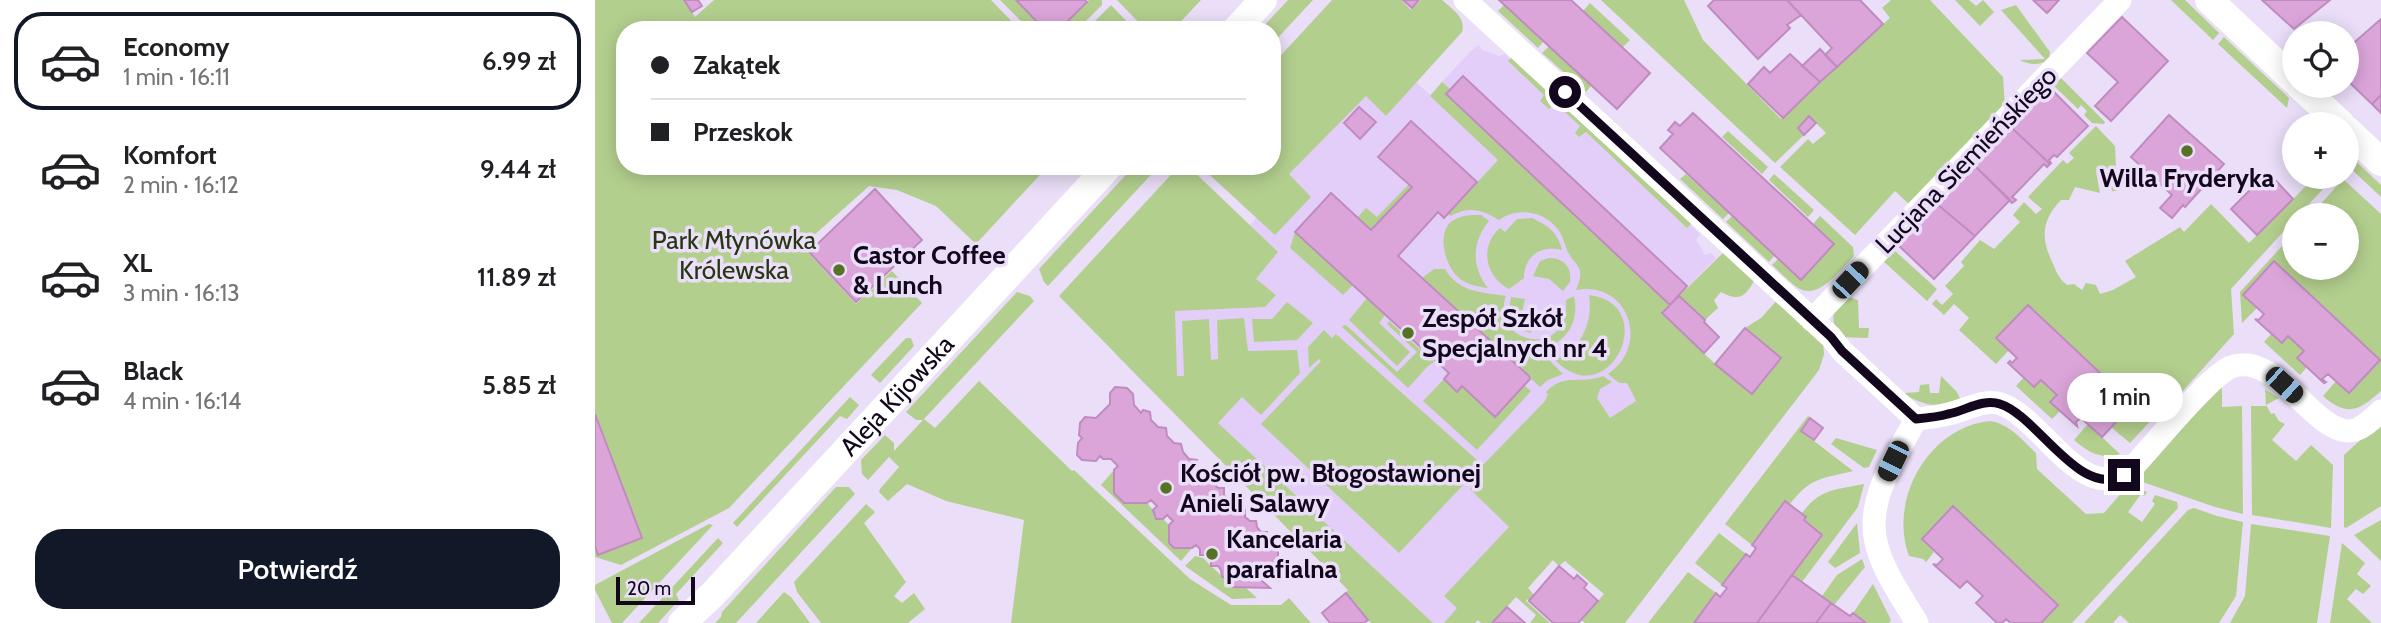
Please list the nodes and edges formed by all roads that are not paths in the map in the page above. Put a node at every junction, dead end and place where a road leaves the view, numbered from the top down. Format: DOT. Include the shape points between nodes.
graph roads {
  1 [pos="1263,0"];
  2 [pos="1465,0"];
  3 [pos="2120,0"];
  4 [pos="2209,0"];
  5 [pos="1244,21"];
  6 [pos="2282,69"];
  7 [pos="2313,98"];
  8 [pos="2328,112"];
  9 [pos="2359,141"];
  10 [pos="2381,162"];
  11 [pos="1101,175"];
  12 [pos="1812,320"];
  13 [pos="2381,411"];
  14 [pos="1916,419"];
  15 [pos="682,623"];
  16 [pos="1917,623"];
  1 -- 5 [label="street"];
  2 -- 12 [label="street"];
  3 -- 12 [label="street, Lucjana Siemieńskiego"];
  4 -- 6 [label="street"];
  7 -- 8 [label="street"];
  9 -- 10 [label="street"];
  11 -- 15 [label="street, Aleja Kijowska"];
  12 -- 14 [label="street"];
  13 -- 14 [label="street" via="2357,429 2339,429 2276,378 2246,365 2233,366 2220,374 2124,475 2110,480 2089,475 2018,415 1996,403"];
  14 -- 16 [label="street" via="1885,477 1874,527 1882,560"];
}
